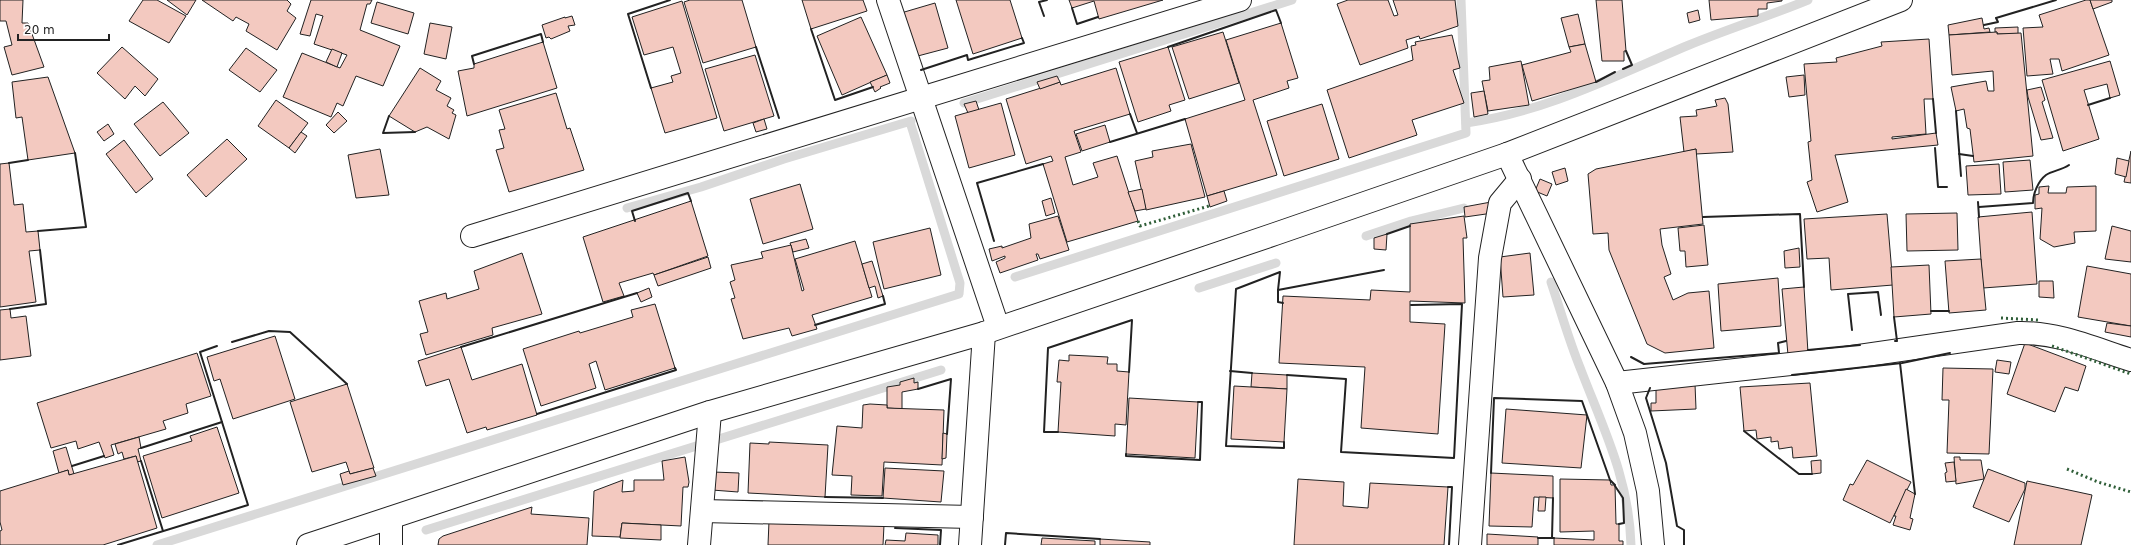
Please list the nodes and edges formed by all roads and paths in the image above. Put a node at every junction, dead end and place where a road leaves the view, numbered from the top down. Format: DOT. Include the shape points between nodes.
graph roads {
  1 [pos="888,0"];
  2 [pos="1240,0"];
  3 [pos="1901,0"];
  4 [pos="921,98"];
  5 [pos="1507,154"];
  6 [pos="1520,179"];
  7 [pos="472,236"];
  8 [pos="991,330"];
  9 [pos="2131,360"];
  10 [pos="1617,383"];
  11 [pos="710,412"];
  12 [pos="702,511"];
  13 [pos="972,517"];
  14 [pos="391,518"];
  15 [pos="308,545"];
  16 [pos="391,545"];
  17 [pos="699,545"];
  18 [pos="970,545"];
  19 [pos="1470,545"];
  20 [pos="1653,545"];
  1 -- 4 [label="street"];
  2 -- 4 [label="street"];
  3 -- 5 [label="street"];
  4 -- 7 [label="street"];
  4 -- 8 [label="street"];
  5 -- 6 [label="street"];
  5 -- 8 [label="street"];
  6 -- 10 [label="street"];
  6 -- 19 [label="street" via="1500,203 1490,258"];
  8 -- 11 [label="street"];
  8 -- 13 [label="street"];
  9 -- 10 [label="street" via="2039,332 1845,358"];
  10 -- 20 [label="street" via="1635,433 1648,491"];
  11 -- 12 [label="street"];
  11 -- 14 [label="street"];
  12 -- 13 [label="street"];
  12 -- 17 [label="street"];
  13 -- 18 [label="street"];
  14 -- 15 [label="street"];
  14 -- 16 [label="street"];
}
